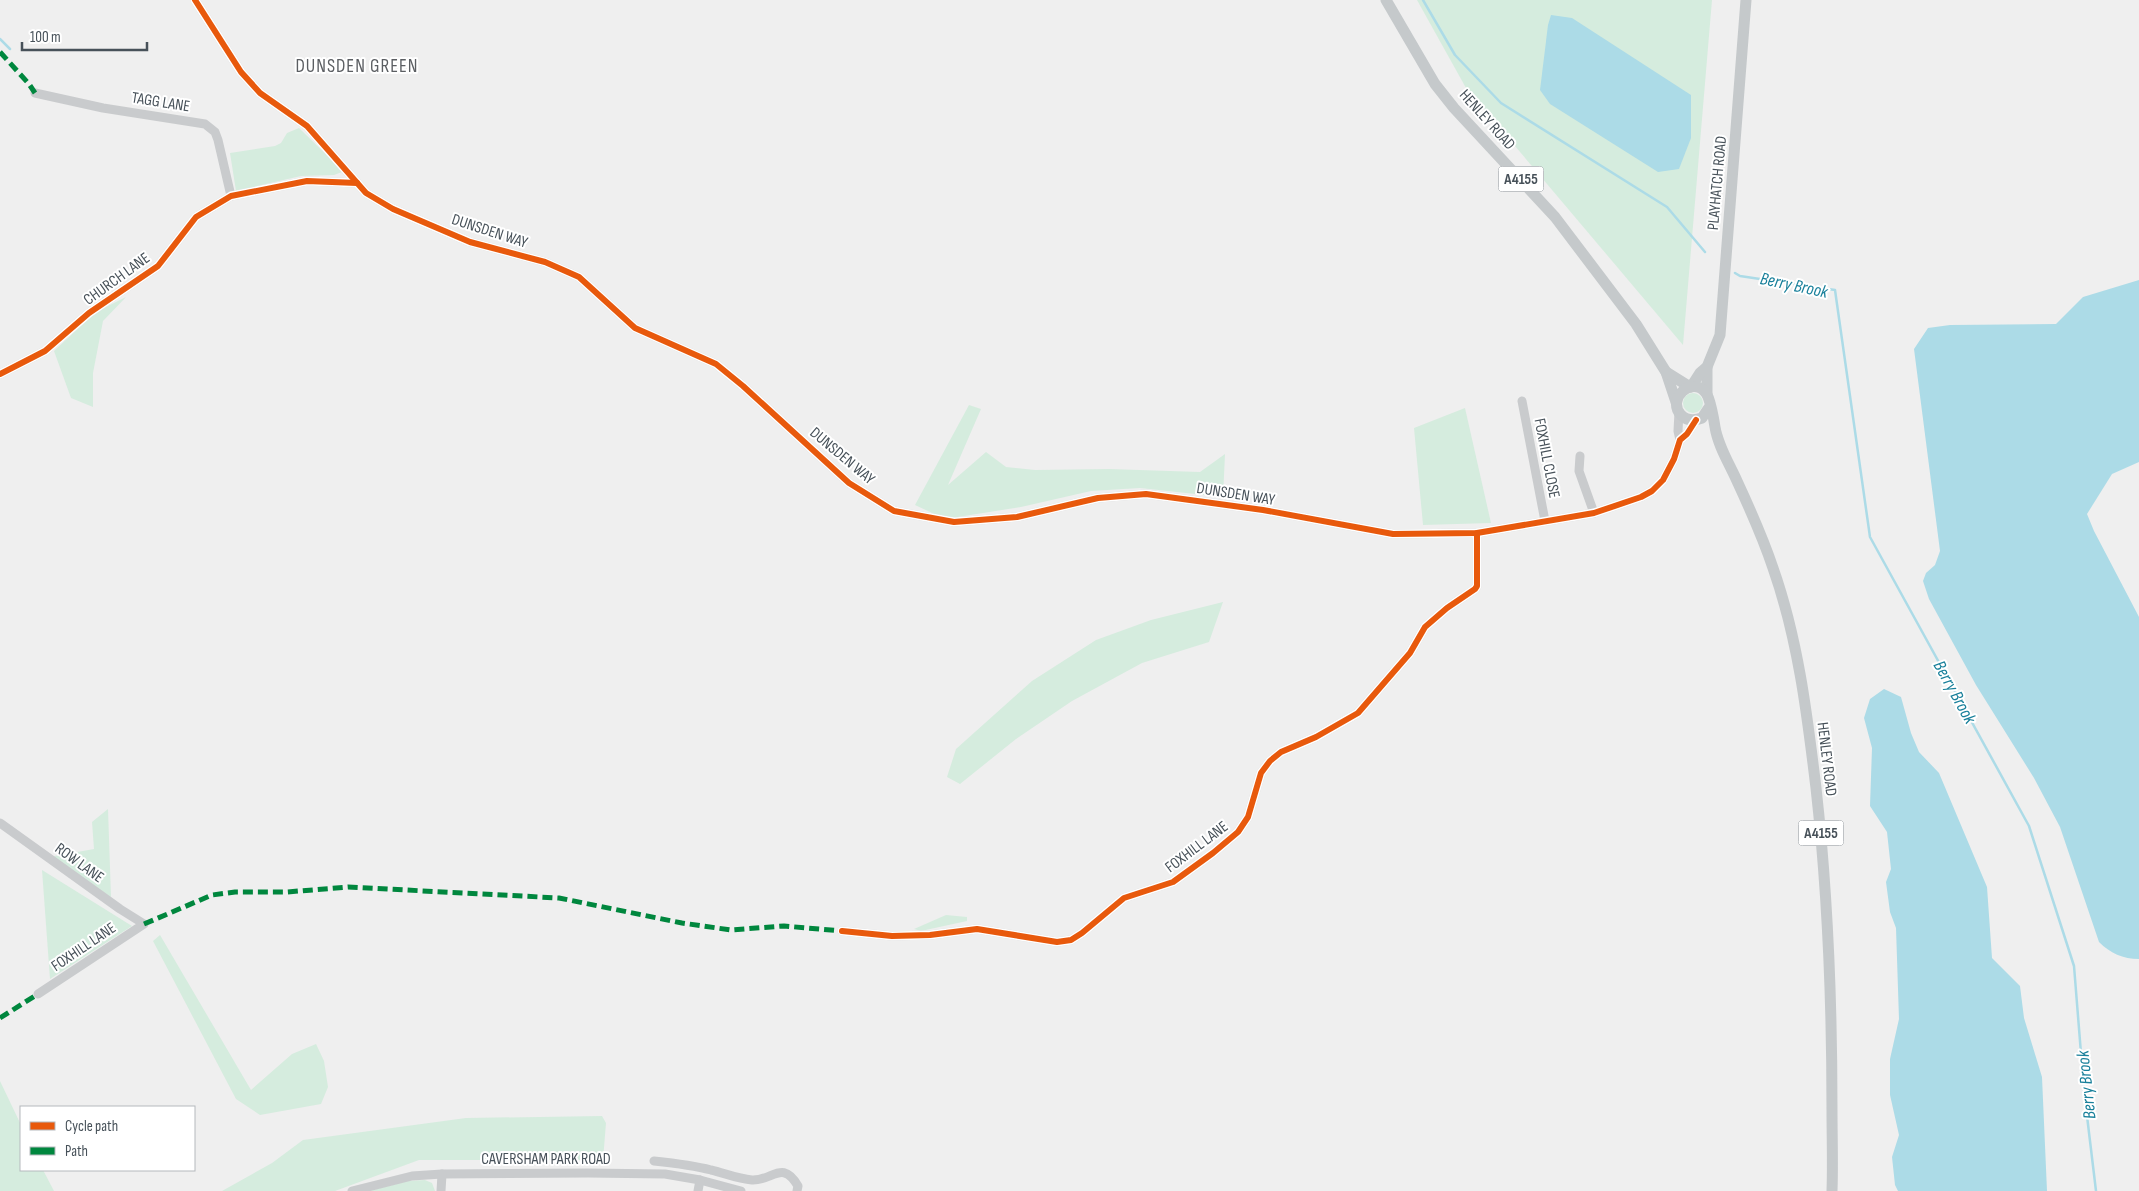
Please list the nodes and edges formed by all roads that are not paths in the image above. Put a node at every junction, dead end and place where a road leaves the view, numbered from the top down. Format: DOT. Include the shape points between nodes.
graph roads {
  1 [pos="195,0"];
  2 [pos="1386,0"];
  3 [pos="1746,0"];
  4 [pos="35,94"];
  5 [pos="357,183"];
  6 [pos="231,196"];
  7 [pos="1707,367"];
  8 [pos="1666,372"];
  9 [pos="0,374"];
  10 [pos="1691,387"];
  11 [pos="1707,394"];
  12 [pos="1522,401"];
  13 [pos="1710,406"];
  14 [pos="1678,407"];
  15 [pos="1696,420"];
  16 [pos="1716,436"];
  17 [pos="1680,440"];
  18 [pos="1580,456"];
  19 [pos="1594,513"];
  20 [pos="1545,521"];
  21 [pos="1477,533"];
  22 [pos="0,822"];
  23 [pos="144,924"];
  24 [pos="842,931"];
  25 [pos="38,994"];
  26 [pos="659,1160"];
  27 [pos="442,1174"];
  28 [pos="700,1180"];
  29 [pos="352,1191"];
  30 [pos="441,1191"];
  31 [pos="698,1191"];
  32 [pos="741,1191"];
  33 [pos="797,1191"];
  34 [pos="1832,1191"];
  1 -- 5 [label="street, DUNSDEN WAY" via="241,72 260,93 306,126"];
  2 -- 8 [label="main road, HENLEY ROAD / A4155" via="1435,84 1555,217 1636,324"];
  3 -- 7 [label="main road, PLAYHATCH ROAD" via="1722,317 1717,344"];
  4 -- 6 [label="street, TAGG LANE" via="210,126 216,132"];
  5 -- 6 [label="street, CHURCH LANE" via="307,181"];
  5 -- 21 [label="street, DUNSDEN WAY" via="366,193 386,205 470,242 545,262 579,277 635,328 716,364 849,483 894,511 954,522 1017,517 1098,498 1146,494 1243,507 1393,534"];
  6 -- 9 [label="street, CHURCH LANE" via="196,217 158,266 90,313 45,351"];
  7 -- 10 [label="main road, PLAYHATCH ROAD"];
  7 -- 11 [label="main road, PLAYHATCH ROAD"];
  8 -- 10 [label="main road, HENLEY ROAD / A4155"];
  8 -- 14 [label="main road, HENLEY ROAD / A4155"];
  10 -- 11 [label="main road" via="1700,388"];
  10 -- 14 [label="main road" via="1680,394"];
  11 -- 13 [label="main road"];
  12 -- 20 [label="street, FOXHILL CLOSE"];
  13 -- 15 [label="main road" via="1705,415"];
  13 -- 16 [label="main road, HENLEY ROAD / A4155"];
  14 -- 15 [label="main road" via="1688,419"];
  14 -- 17 [label="street, DUNSDEN WAY"];
  15 -- 16 [label="main road, HENLEY ROAD / A4155"];
  15 -- 17 [label="street, DUNSDEN WAY"];
  16 -- 34 [label="main road, HENLEY ROAD / A4155" via="1773,567 1802,681 1821,829 1826,906 1833,1052"];
  17 -- 19 [label="street, DUNSDEN WAY" via="1667,474 1652,491"];
  18 -- 19 [label="street" via="1579,471"];
  19 -- 20 [label="street, DUNSDEN WAY"];
  20 -- 21 [label="street, DUNSDEN WAY"];
  21 -- 24 [label="street, FOXHILL LANE" via="1475,589 1425,627 1410,653 1358,713 1281,752 1270,761 1261,773 1244,824 1213,854 1173,882 1124,898 1071,940 1057,942 976,929 892,936"];
  22 -- 23 [label="street, ROW LANE"];
  23 -- 25 [label="street, FOXHILL LANE"];
  26 -- 33 [label="street" via="754,1180 787,1173 798,1186"];
  27 -- 28 [label="street, CAVERSHAM PARK ROAD" via="665,1174"];
  27 -- 29 [label="street, CAVERSHAM PARK ROAD" via="412,1176"];
  27 -- 30 [label="street"];
  28 -- 31 [label="street"];
  28 -- 32 [label="street, CAVERSHAM PARK ROAD"];
}
